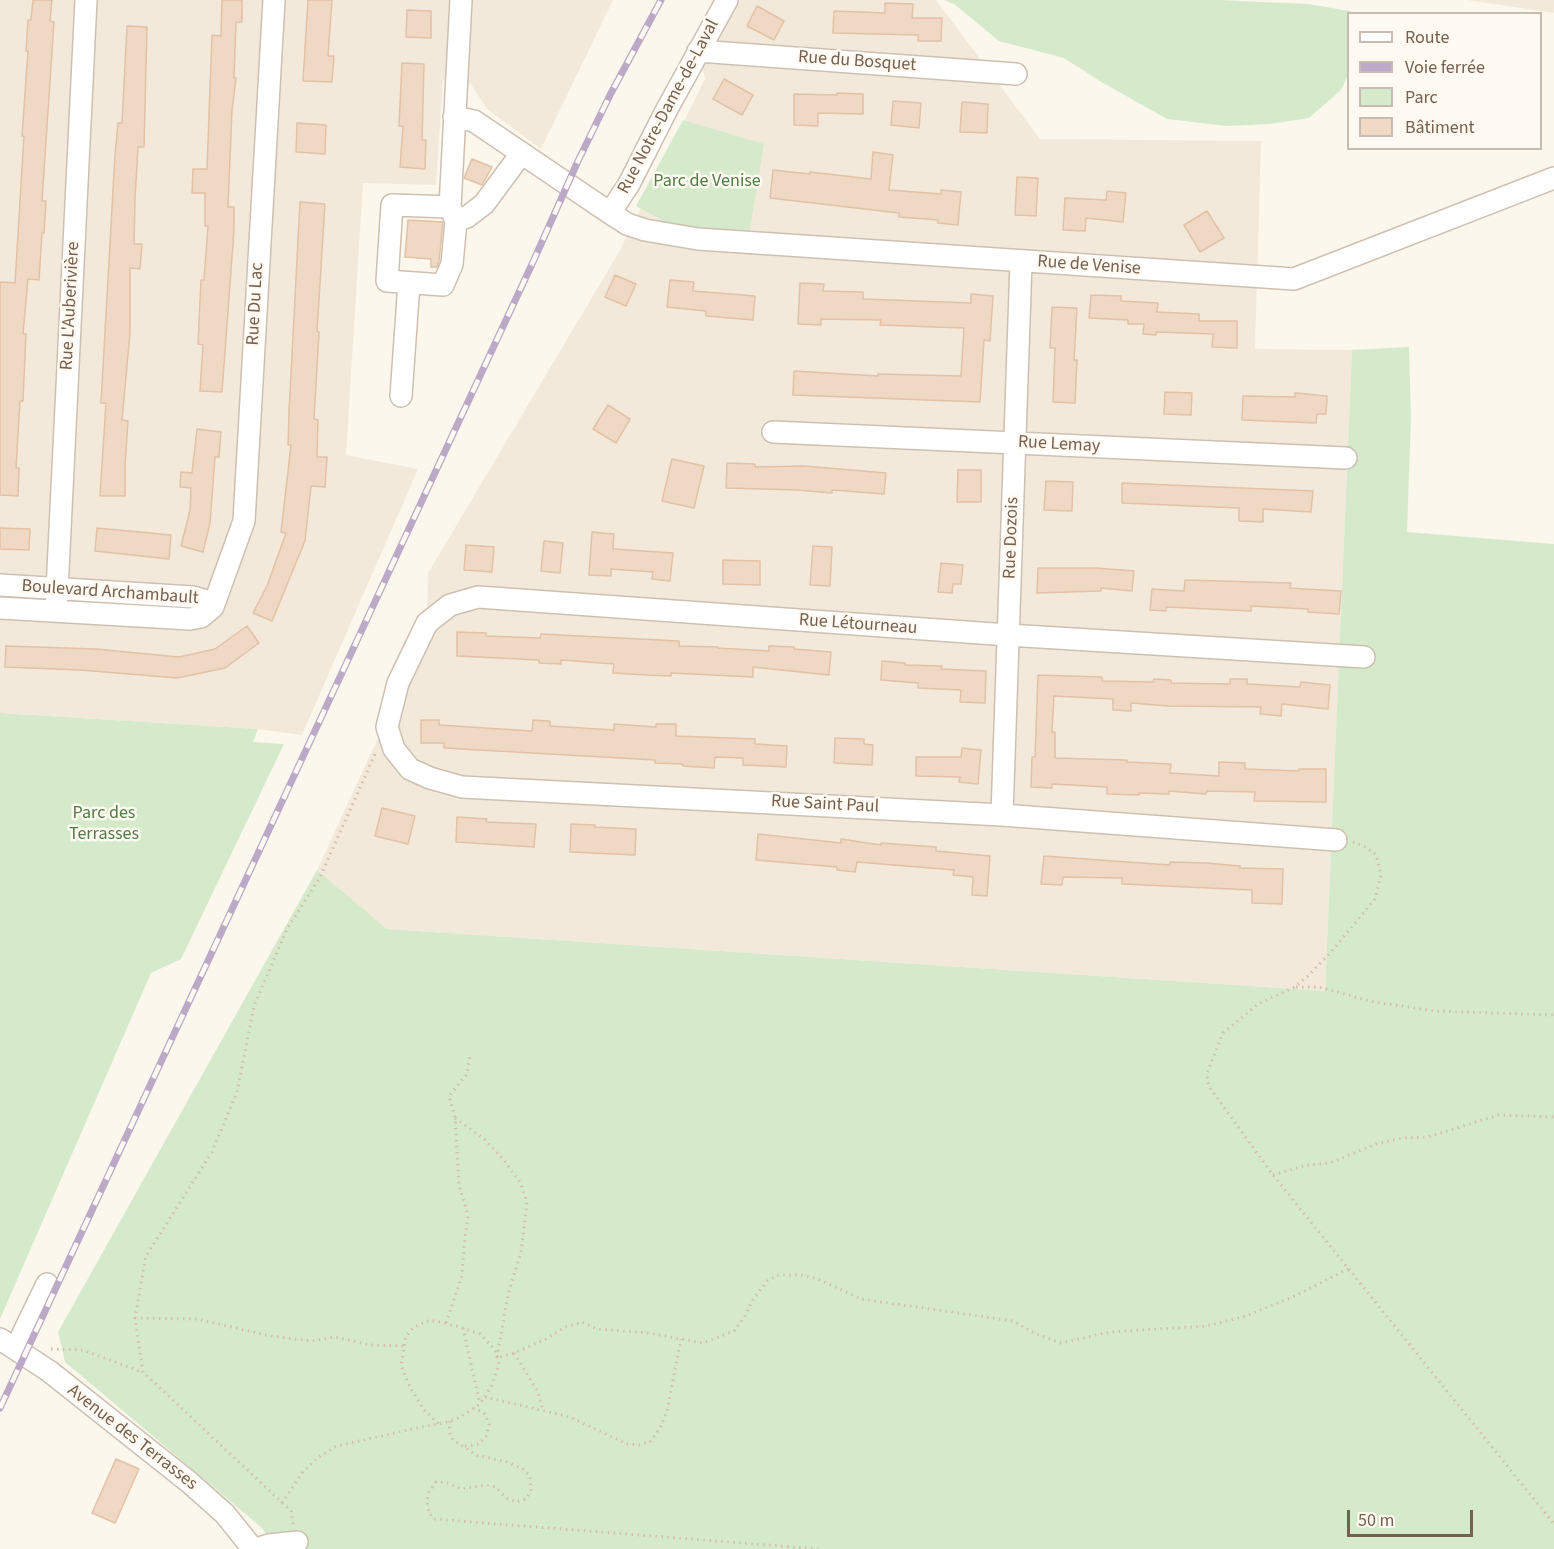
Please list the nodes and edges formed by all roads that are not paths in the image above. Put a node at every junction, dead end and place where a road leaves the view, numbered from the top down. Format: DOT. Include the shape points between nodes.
graph roads {
  1 [pos="86,0"];
  2 [pos="274,0"];
  3 [pos="460,0"];
  4 [pos="727,0"];
  5 [pos="698,51"];
  6 [pos="1016,74"];
  7 [pos="454,117"];
  8 [pos="521,154"];
  9 [pos="1554,178"];
  10 [pos="452,205"];
  11 [pos="610,213"];
  12 [pos="1021,262"];
  13 [pos="409,283"];
  14 [pos="401,396"];
  15 [pos="772,432"];
  16 [pos="1015,443"];
  17 [pos="1346,458"];
  18 [pos="0,585"];
  19 [pos="57,588"];
  20 [pos="213,603"];
  21 [pos="0,608"];
  22 [pos="56,611"];
  23 [pos="1008,635"];
  24 [pos="1364,657"];
  25 [pos="387,727"];
  26 [pos="1002,815"];
  27 [pos="1336,840"];
  28 [pos="47,1284"];
  29 [pos="8,1344"];
  30 [pos="290,1544"];
  31 [pos="255,1549"];
  1 -- 19 [label="street, Rue L'Auberivière"];
  2 -- 20 [label="street, Rue Du Lac" via="244,521"];
  3 -- 7 [label="street"];
  4 -- 5 [label="street, Rue Notre-Dame-de-Laval"];
  5 -- 6 [label="street, Rue du Bosquet"];
  5 -- 11 [label="street, Rue Notre-Dame-de-Laval"];
  7 -- 8 [label="street, Rue de Venise" via="474,121"];
  7 -- 10 [label="street"];
  8 -- 10 [label="street" via="484,204 467,217"];
  8 -- 11 [label="street, Rue de Venise"];
  9 -- 12 [label="street, Rue de Venise" via="1294,279"];
  10 -- 13 [label="street" via="452,264 443,285"];
  10 -- 13 [label="street" via="392,205 387,282"];
  11 -- 12 [label="street, Rue de Venise" via="645,230 698,239"];
  12 -- 16 [label="street, Rue Dozois"];
  13 -- 14 [label="street"];
  15 -- 16 [label="street, Rue Lemay"];
  16 -- 17 [label="street, Rue Lemay"];
  16 -- 23 [label="street, Rue Dozois"];
  18 -- 19 [label="street, Boulevard Archambault"];
  19 -- 20 [label="street, Boulevard Archambault" via="193,597"];
  19 -- 22 [label="street, Rue L'Auberivière"];
  20 -- 22 [label="street, Boulevard Archambault" via="205,615 190,619"];
  21 -- 22 [label="street, Boulevard Archambault"];
  23 -- 24 [label="street, Rue Létourneau"];
  23 -- 25 [label="street, Rue Létourneau" via="478,597 450,605 427,622 398,683"];
  23 -- 26 [label="street, Rue Dozois"];
  25 -- 26 [label="street, Rue Saint Paul" via="394,749 410,768 462,786"];
  26 -- 27 [label="street, Rue Saint Paul"];
  28 -- 29 [label="street"];
  29 -- 31 [label="street, Avenue des Terrasses" via="203,1494"];
  30 -- 31 [label="street"];
}
